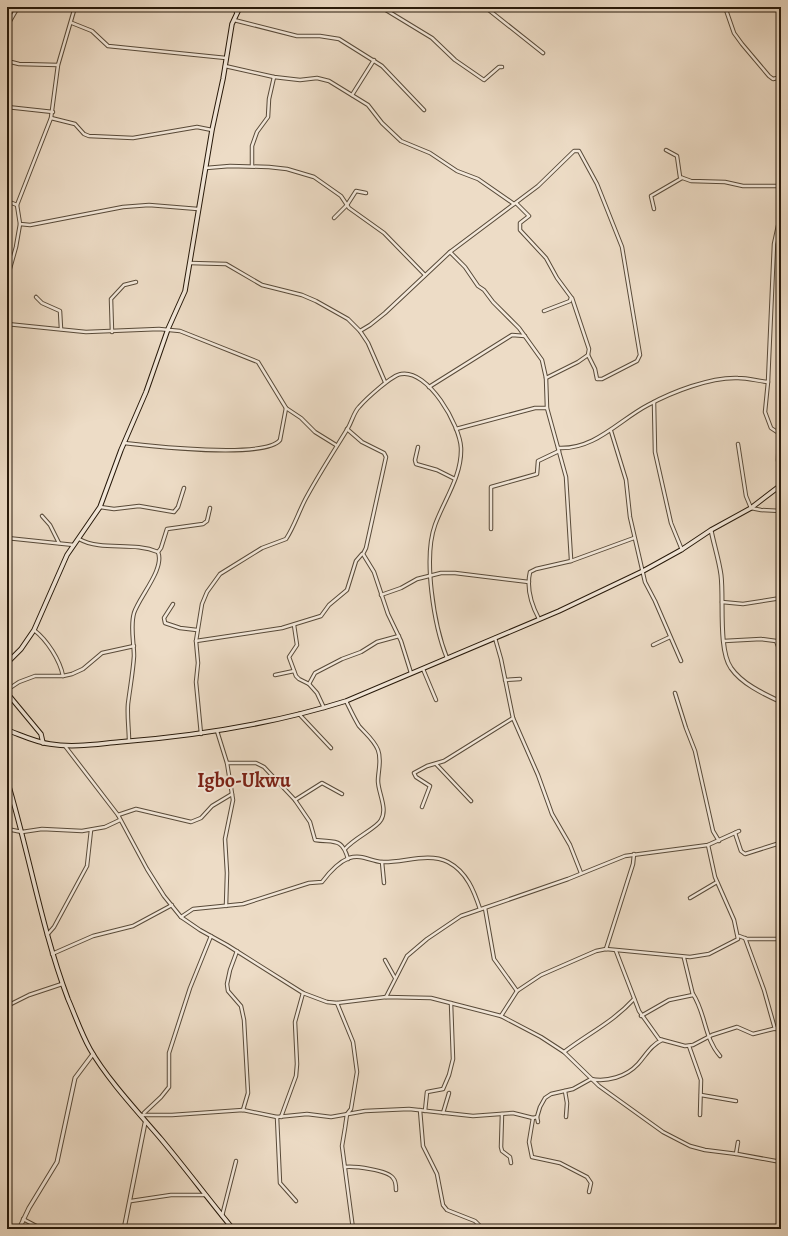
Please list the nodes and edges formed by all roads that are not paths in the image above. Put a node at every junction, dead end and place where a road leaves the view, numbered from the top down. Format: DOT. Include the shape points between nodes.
graph roads {
  1 [pos="18,7"];
  2 [pos="75,7"];
  3 [pos="235,7"];
  4 [pos="240,7"];
  5 [pos="381,7"];
  6 [pos="485,7"];
  7 [pos="725,7"];
  8 [pos="236,12"];
  9 [pos="234,20"];
  10 [pos="72,23"];
  11 [pos="7,26"];
  12 [pos="543,53"];
  13 [pos="226,58"];
  14 [pos="7,60"];
  15 [pos="374,60"];
  16 [pos="58,65"];
  17 [pos="225,66"];
  18 [pos="502,67"];
  19 [pos="274,77"];
  20 [pos="781,77"];
  21 [pos="352,95"];
  22 [pos="7,107"];
  23 [pos="424,110"];
  24 [pos="53,112"];
  25 [pos="51,118"];
  26 [pos="212,130"];
  27 [pos="666,150"];
  28 [pos="252,166"];
  29 [pos="205,168"];
  30 [pos="682,178"];
  31 [pos="781,186"];
  32 [pos="366,192"];
  33 [pos="7,201"];
  34 [pos="515,204"];
  35 [pos="17,205"];
  36 [pos="347,205"];
  37 [pos="198,209"];
  38 [pos="654,209"];
  39 [pos="781,212"];
  40 [pos="334,218"];
  41 [pos="20,224"];
  42 [pos="450,252"];
  43 [pos="190,263"];
  44 [pos="425,275"];
  45 [pos="7,279"];
  46 [pos="136,282"];
  47 [pos="36,297"];
  48 [pos="572,297"];
  49 [pos="544,311"];
  50 [pos="7,324"];
  51 [pos="61,329"];
  52 [pos="168,329"];
  53 [pos="360,331"];
  54 [pos="112,332"];
  55 [pos="525,336"];
  56 [pos="588,355"];
  57 [pos="546,378"];
  58 [pos="385,382"];
  59 [pos="768,382"];
  60 [pos="428,387"];
  61 [pos="654,402"];
  62 [pos="286,408"];
  63 [pos="547,408"];
  64 [pos="456,428"];
  65 [pos="347,429"];
  66 [pos="780,430"];
  67 [pos="611,431"];
  68 [pos="124,443"];
  69 [pos="738,444"];
  70 [pos="336,445"];
  71 [pos="418,447"];
  72 [pos="559,450"];
  73 [pos="455,479"];
  74 [pos="781,485"];
  75 [pos="184,488"];
  76 [pos="100,507"];
  77 [pos="210,508"];
  78 [pos="751,508"];
  79 [pos="781,511"];
  80 [pos="42,516"];
  81 [pos="491,529"];
  82 [pos="711,530"];
  83 [pos="7,538"];
  84 [pos="634,538"];
  85 [pos="78,539"];
  86 [pos="59,543"];
  87 [pos="74,545"];
  88 [pos="682,550"];
  89 [pos="158,552"];
  90 [pos="363,554"];
  91 [pos="571,561"];
  92 [pos="643,570"];
  93 [pos="431,575"];
  94 [pos="529,582"];
  95 [pos="381,595"];
  96 [pos="781,598"];
  97 [pos="722,602"];
  98 [pos="173,604"];
  99 [pos="538,619"];
  100 [pos="294,625"];
  101 [pos="34,630"];
  102 [pos="197,630"];
  103 [pos="399,636"];
  104 [pos="671,637"];
  105 [pos="495,638"];
  106 [pos="196,641"];
  107 [pos="724,641"];
  108 [pos="134,646"];
  109 [pos="653,646"];
  110 [pos="781,654"];
  111 [pos="447,658"];
  112 [pos="681,661"];
  113 [pos="7,663"];
  114 [pos="424,669"];
  115 [pos="294,671"];
  116 [pos="411,674"];
  117 [pos="275,675"];
  118 [pos="63,676"];
  119 [pos="520,679"];
  120 [pos="505,680"];
  121 [pos="309,684"];
  122 [pos="7,690"];
  123 [pos="7,693"];
  124 [pos="675,693"];
  125 [pos="436,700"];
  126 [pos="346,701"];
  127 [pos="781,702"];
  128 [pos="324,708"];
  129 [pos="299,714"];
  130 [pos="513,718"];
  131 [pos="7,730"];
  132 [pos="217,731"];
  133 [pos="39,732"];
  134 [pos="201,734"];
  135 [pos="37,741"];
  136 [pos="129,742"];
  137 [pos="43,743"];
  138 [pos="65,746"];
  139 [pos="332,748"];
  140 [pos="227,763"];
  141 [pos="436,764"];
  142 [pos="7,780"];
  143 [pos="232,793"];
  144 [pos="342,794"];
  145 [pos="294,800"];
  146 [pos="470,801"];
  147 [pos="422,807"];
  148 [pos="118,816"];
  149 [pos="120,820"];
  150 [pos="7,829"];
  151 [pos="91,830"];
  152 [pos="22,832"];
  153 [pos="739,832"];
  154 [pos="735,834"];
  155 [pos="719,841"];
  156 [pos="780,843"];
  157 [pos="708,845"];
  158 [pos="345,849"];
  159 [pos="634,854"];
  160 [pos="348,859"];
  161 [pos="382,862"];
  162 [pos="581,873"];
  163 [pos="717,882"];
  164 [pos="384,883"];
  165 [pos="690,898"];
  166 [pos="172,905"];
  167 [pos="226,906"];
  168 [pos="485,908"];
  169 [pos="480,909"];
  170 [pos="181,917"];
  171 [pos="47,935"];
  172 [pos="211,936"];
  173 [pos="739,936"];
  174 [pos="745,938"];
  175 [pos="781,939"];
  176 [pos="606,949"];
  177 [pos="237,951"];
  178 [pos="616,951"];
  179 [pos="52,954"];
  180 [pos="684,958"];
  181 [pos="385,960"];
  182 [pos="395,978"];
  183 [pos="62,984"];
  184 [pos="518,991"];
  185 [pos="303,993"];
  186 [pos="693,994"];
  187 [pos="386,997"];
  188 [pos="634,999"];
  189 [pos="337,1003"];
  190 [pos="451,1003"];
  191 [pos="7,1006"];
  192 [pos="501,1016"];
  193 [pos="641,1016"];
  194 [pos="781,1027"];
  195 [pos="775,1029"];
  196 [pos="708,1037"];
  197 [pos="662,1040"];
  198 [pos="689,1046"];
  199 [pos="564,1052"];
  200 [pos="93,1054"];
  201 [pos="720,1056"];
  202 [pos="591,1079"];
  203 [pos="565,1090"];
  204 [pos="449,1093"];
  205 [pos="700,1095"];
  206 [pos="736,1101"];
  207 [pos="244,1110"];
  208 [pos="420,1110"];
  209 [pos="425,1111"];
  210 [pos="443,1113"];
  211 [pos="142,1114"];
  212 [pos="347,1114"];
  213 [pos="502,1114"];
  214 [pos="700,1115"];
  215 [pos="279,1117"];
  216 [pos="537,1117"];
  217 [pos="566,1117"];
  218 [pos="533,1118"];
  219 [pos="538,1122"];
  220 [pos="145,1123"];
  221 [pos="738,1142"];
  222 [pos="736,1154"];
  223 [pos="236,1161"];
  224 [pos="781,1162"];
  225 [pos="511,1163"];
  226 [pos="345,1167"];
  227 [pos="396,1190"];
  228 [pos="589,1192"];
  229 [pos="205,1195"];
  230 [pos="130,1201"];
  231 [pos="296,1202"];
  232 [pos="222,1216"];
  233 [pos="23,1219"];
  234 [pos="19,1229"];
  235 [pos="42,1229"];
  236 [pos="124,1229"];
  237 [pos="233,1229"];
  238 [pos="353,1229"];
  239 [pos="483,1229"];
  1 -- 11 [label="street"];
  2 -- 10 [label="street"];
  3 -- 8 [label="street"];
  4 -- 8 [label="main road"];
  5 -- 18 [label="street" via="432,38 455,60 484,80"];
  6 -- 12 [label="street"];
  7 -- 20 [label="street" via="729,22 742,44 769,76 773,79"];
  8 -- 9 [label="main road"];
  9 -- 13 [label="main road"];
  9 -- 15 [label="street" via="297,36 339,39"];
  10 -- 13 [label="street" via="92,31 108,46"];
  10 -- 16 [label="street"];
  13 -- 17 [label="main road"];
  14 -- 16 [label="street" via="19,64"];
  15 -- 21 [label="street"];
  15 -- 23 [label="street" via="399,82"];
  16 -- 24 [label="street"];
  17 -- 19 [label="street"];
  17 -- 26 [label="main road"];
  19 -- 21 [label="street" via="324,79"];
  19 -- 28 [label="street" via="268,118 257,132 252,146"];
  21 -- 34 [label="street" via="368,105 401,141 430,153 454,169 478,179"];
  22 -- 24 [label="street"];
  24 -- 25 [label="street"];
  25 -- 26 [label="street" via="75,124 88,136 133,138 197,127"];
  25 -- 35 [label="street"];
  26 -- 29 [label="main road"];
  27 -- 30 [label="street" via="677,156 679,175"];
  28 -- 29 [label="street"];
  28 -- 36 [label="street" via="287,169 314,176 341,196"];
  29 -- 37 [label="main road"];
  30 -- 31 [label="street" via="698,182"];
  30 -- 38 [label="street" via="651,196"];
  32 -- 36 [label="street" via="356,191"];
  33 -- 35 [label="street"];
  34 -- 42 [label="street"];
  34 -- 48 [label="street" via="528,216 520,223 520,230 546,258"];
  34 -- 56 [label="street" via="574,152 581,152 622,247 640,355 637,361 600,380 597,379"];
  35 -- 41 [label="street"];
  36 -- 40 [label="street"];
  36 -- 44 [label="street" via="384,234"];
  37 -- 41 [label="street" via="135,206 43,224"];
  37 -- 43 [label="main road"];
  39 -- 59 [label="street" via="774,244"];
  41 -- 45 [label="street"];
  42 -- 44 [label="street"];
  42 -- 55 [label="street"];
  43 -- 52 [label="main road" via="185,291"];
  43 -- 53 [label="street" via="219,262 233,267 262,284 316,301 348,319"];
  44 -- 53 [label="street" via="385,313"];
  46 -- 54 [label="street" via="124,285 111,299"];
  47 -- 51 [label="street" via="42,303 60,311"];
  48 -- 49 [label="street" via="570,301"];
  48 -- 56 [label="street" via="589,349"];
  50 -- 51 [label="street"];
  51 -- 54 [label="street"];
  52 -- 54 [label="street"];
  52 -- 62 [label="street" via="180,331 258,362"];
  52 -- 68 [label="main road" via="146,392"];
  53 -- 58 [label="street"];
  55 -- 57 [label="street" via="542,360"];
  55 -- 60 [label="street" via="516,334 506,338"];
  56 -- 57 [label="street"];
  57 -- 63 [label="street"];
  58 -- 60 [label="street" via="399,374 409,374"];
  58 -- 65 [label="street" via="358,408"];
  59 -- 61 [label="street" via="728,379 696,385"];
  59 -- 66 [label="street" via="765,417 771,428 777,432"];
  60 -- 64 [label="street" via="447,411"];
  61 -- 67 [label="street"];
  61 -- 88 [label="street" via="655,452 671,523"];
  62 -- 68 [label="street" via="280,440 249,450"];
  62 -- 70 [label="street" via="301,418 314,432"];
  63 -- 64 [label="street" via="535,408"];
  63 -- 72 [label="street"];
  64 -- 73 [label="street" via="461,450"];
  65 -- 70 [label="street"];
  65 -- 90 [label="street" via="362,442 384,453 386,457"];
  66 -- 74 [label="street" via="778,460"];
  67 -- 72 [label="street" via="583,444"];
  67 -- 84 [label="street" via="626,480"];
  68 -- 76 [label="main road"];
  69 -- 78 [label="street" via="746,496"];
  70 -- 102 [label="street" via="286,539 262,548 220,574 202,604"];
  71 -- 73 [label="street" via="416,464"];
  72 -- 81 [label="street" via="538,461 537,474 491,487"];
  72 -- 91 [label="street" via="567,484"];
  73 -- 93 [label="street" via="433,532"];
  74 -- 78 [label="main road"];
  75 -- 76 [label="street" via="174,512 139,506 114,509"];
  76 -- 85 [label="main road"];
  77 -- 89 [label="street" via="207,520 203,524 166,529 162,548"];
  78 -- 79 [label="street"];
  78 -- 82 [label="main road"];
  80 -- 86 [label="street"];
  82 -- 88 [label="main road"];
  82 -- 97 [label="street" via="721,574"];
  83 -- 86 [label="street" via="36,543"];
  84 -- 91 [label="street"];
  84 -- 92 [label="street"];
  85 -- 87 [label="main road"];
  85 -- 89 [label="street" via="98,546 120,545"];
  86 -- 87 [label="street"];
  87 -- 101 [label="main road" via="61,566"];
  88 -- 92 [label="main road"];
  89 -- 108 [label="street" via="160,556 156,571 132,618"];
  90 -- 95 [label="street" via="374,572"];
  90 -- 100 [label="street" via="356,561 344,594 334,600 321,616"];
  91 -- 94 [label="street" via="532,570"];
  92 -- 99 [label="main road" via="560,611"];
  92 -- 104 [label="street" via="645,582"];
  93 -- 94 [label="street" via="455,574"];
  93 -- 95 [label="street"];
  93 -- 111 [label="street" via="434,614"];
  94 -- 99 [label="street" via="531,601"];
  95 -- 103 [label="street"];
  96 -- 97 [label="street" via="743,604"];
  97 -- 107 [label="street"];
  98 -- 102 [label="street" via="164,618 165,623"];
  99 -- 105 [label="main road"];
  100 -- 106 [label="street"];
  100 -- 115 [label="street" via="297,645 289,657"];
  101 -- 113 [label="main road"];
  101 -- 118 [label="street" via="44,639"];
  102 -- 106 [label="street"];
  103 -- 116 [label="street"];
  103 -- 121 [label="street" via="377,642 315,673"];
  104 -- 109 [label="street"];
  104 -- 112 [label="street"];
  105 -- 111 [label="main road"];
  105 -- 120 [label="street"];
  106 -- 134 [label="street" via="196,687"];
  107 -- 110 [label="street" via="776,641"];
  107 -- 127 [label="street" via="728,660 735,672 767,696"];
  108 -- 118 [label="street" via="102,652 82,669"];
  108 -- 136 [label="street" via="128,705"];
  111 -- 114 [label="main road"];
  114 -- 116 [label="main road"];
  114 -- 125 [label="street"];
  115 -- 117 [label="street"];
  115 -- 121 [label="street" via="299,679"];
  116 -- 126 [label="main road"];
  118 -- 122 [label="street" via="35,676"];
  119 -- 120 [label="street"];
  120 -- 130 [label="street"];
  121 -- 128 [label="street" via="320,696"];
  123 -- 133 [label="main road"];
  124 -- 155 [label="street" via="694,744 713,831"];
  126 -- 128 [label="main road"];
  126 -- 158 [label="street" via="358,724 378,750 378,782 383,817 379,823 355,838"];
  128 -- 129 [label="main road"];
  129 -- 132 [label="main road"];
  129 -- 139 [label="street"];
  130 -- 141 [label="street" via="472,745"];
  130 -- 162 [label="street" via="552,814 570,845"];
  131 -- 135 [label="main road"];
  132 -- 134 [label="main road"];
  132 -- 140 [label="street"];
  133 -- 135 [label="main road"];
  133 -- 137 [label="main road"];
  134 -- 136 [label="main road"];
  135 -- 137 [label="main road"];
  136 -- 138 [label="main road"];
  137 -- 138 [label="main road"];
  138 -- 148 [label="street"];
  140 -- 143 [label="street"];
  140 -- 145 [label="street" via="256,763 264,767"];
  141 -- 146 [label="street"];
  141 -- 147 [label="street" via="414,773 430,786"];
  142 -- 152 [label="main road"];
  143 -- 148 [label="street" via="212,806 201,818 191,822 136,809"];
  143 -- 167 [label="street" via="232,805 224,839"];
  144 -- 145 [label="street" via="322,784"];
  145 -- 158 [label="street" via="310,822 315,840 337,842"];
  148 -- 149 [label="street"];
  149 -- 151 [label="street"];
  149 -- 166 [label="street" via="147,869"];
  150 -- 152 [label="street"];
  151 -- 152 [label="street" via="42,829"];
  151 -- 171 [label="street" via="87,866 54,927"];
  152 -- 171 [label="main road"];
  153 -- 154 [label="street"];
  154 -- 155 [label="street"];
  154 -- 156 [label="street" via="741,851 745,854"];
  155 -- 157 [label="street"];
  157 -- 159 [label="street"];
  157 -- 163 [label="street"];
  158 -- 160 [label="street"];
  159 -- 162 [label="street"];
  159 -- 176 [label="street"];
  160 -- 161 [label="street" via="366,857"];
  160 -- 167 [label="street" via="328,874 322,882 309,883 258,901"];
  161 -- 164 [label="street"];
  161 -- 169 [label="street" via="439,859 450,863 467,878"];
  162 -- 168 [label="street" via="568,880"];
  163 -- 165 [label="street"];
  163 -- 173 [label="street"];
  166 -- 170 [label="street"];
  166 -- 179 [label="street" via="133,926 93,936"];
  167 -- 170 [label="street" via="193,909"];
  168 -- 169 [label="street"];
  168 -- 184 [label="street" via="494,959"];
  169 -- 182 [label="street" via="461,916 427,939 407,956"];
  170 -- 172 [label="street"];
  171 -- 179 [label="main road"];
  172 -- 177 [label="street"];
  172 -- 211 [label="street" via="190,988 169,1053 169,1087"];
  173 -- 174 [label="street"];
  173 -- 180 [label="street" via="737,940 709,954"];
  174 -- 175 [label="street"];
  174 -- 195 [label="street"];
  176 -- 178 [label="street"];
  176 -- 184 [label="street" via="566,963 541,975"];
  177 -- 185 [label="street"];
  177 -- 207 [label="street" via="227,984 228,991 241,1006 244,1020 248,1093"];
  178 -- 180 [label="street"];
  178 -- 188 [label="street"];
  179 -- 183 [label="main road"];
  180 -- 186 [label="street"];
  181 -- 182 [label="street"];
  182 -- 187 [label="street"];
  183 -- 191 [label="street" via="29,995"];
  183 -- 200 [label="main road"];
  184 -- 192 [label="street"];
  185 -- 189 [label="street"];
  185 -- 215 [label="street" via="295,1022 296,1076"];
  186 -- 193 [label="street" via="669,1000"];
  186 -- 196 [label="street"];
  187 -- 189 [label="street"];
  187 -- 190 [label="street" via="431,998"];
  188 -- 193 [label="street"];
  188 -- 199 [label="street" via="613,1020"];
  189 -- 212 [label="street" via="353,1042 358,1072 351,1109"];
  190 -- 192 [label="street"];
  190 -- 209 [label="street" via="452,1068 443,1090 427,1092"];
  192 -- 199 [label="street"];
  193 -- 197 [label="street"];
  194 -- 195 [label="street"];
  195 -- 196 [label="street" via="753,1034 737,1027"];
  196 -- 198 [label="street"];
  196 -- 201 [label="street"];
  197 -- 198 [label="street"];
  197 -- 202 [label="street" via="652,1046 629,1072 600,1081"];
  198 -- 205 [label="street" via="701,1080"];
  199 -- 202 [label="street"];
  200 -- 211 [label="main road"];
  200 -- 233 [label="street" via="75,1078 57,1162"];
  202 -- 203 [label="street" via="573,1090"];
  202 -- 222 [label="street" via="663,1132 690,1146"];
  203 -- 216 [label="street" via="545,1098"];
  203 -- 217 [label="street"];
  204 -- 210 [label="street"];
  205 -- 206 [label="street"];
  205 -- 214 [label="street"];
  207 -- 211 [label="street" via="172,1115"];
  207 -- 215 [label="street"];
  208 -- 209 [label="street"];
  208 -- 212 [label="street" via="382,1110"];
  208 -- 239 [label="street" via="423,1146 437,1174 443,1205 447,1210 475,1221"];
  209 -- 210 [label="street"];
  210 -- 213 [label="street" via="473,1116"];
  211 -- 220 [label="main road"];
  212 -- 215 [label="street" via="331,1117 307,1114"];
  212 -- 226 [label="street" via="343,1136"];
  213 -- 218 [label="street" via="513,1113"];
  213 -- 225 [label="street" via="501,1147 510,1157"];
  215 -- 231 [label="street" via="280,1182"];
  216 -- 218 [label="street"];
  216 -- 219 [label="street"];
  218 -- 228 [label="street" via="530,1142 532,1157 560,1163 587,1177 591,1183"];
  220 -- 229 [label="main road"];
  220 -- 230 [label="street"];
  221 -- 222 [label="street"];
  222 -- 224 [label="street"];
  223 -- 232 [label="street"];
  226 -- 227 [label="street" via="358,1167 389,1174 394,1179"];
  226 -- 238 [label="street"];
  229 -- 230 [label="street" via="171,1195"];
  229 -- 232 [label="main road"];
  230 -- 236 [label="street"];
  232 -- 237 [label="main road"];
  233 -- 234 [label="street"];
  233 -- 235 [label="street"];
}
